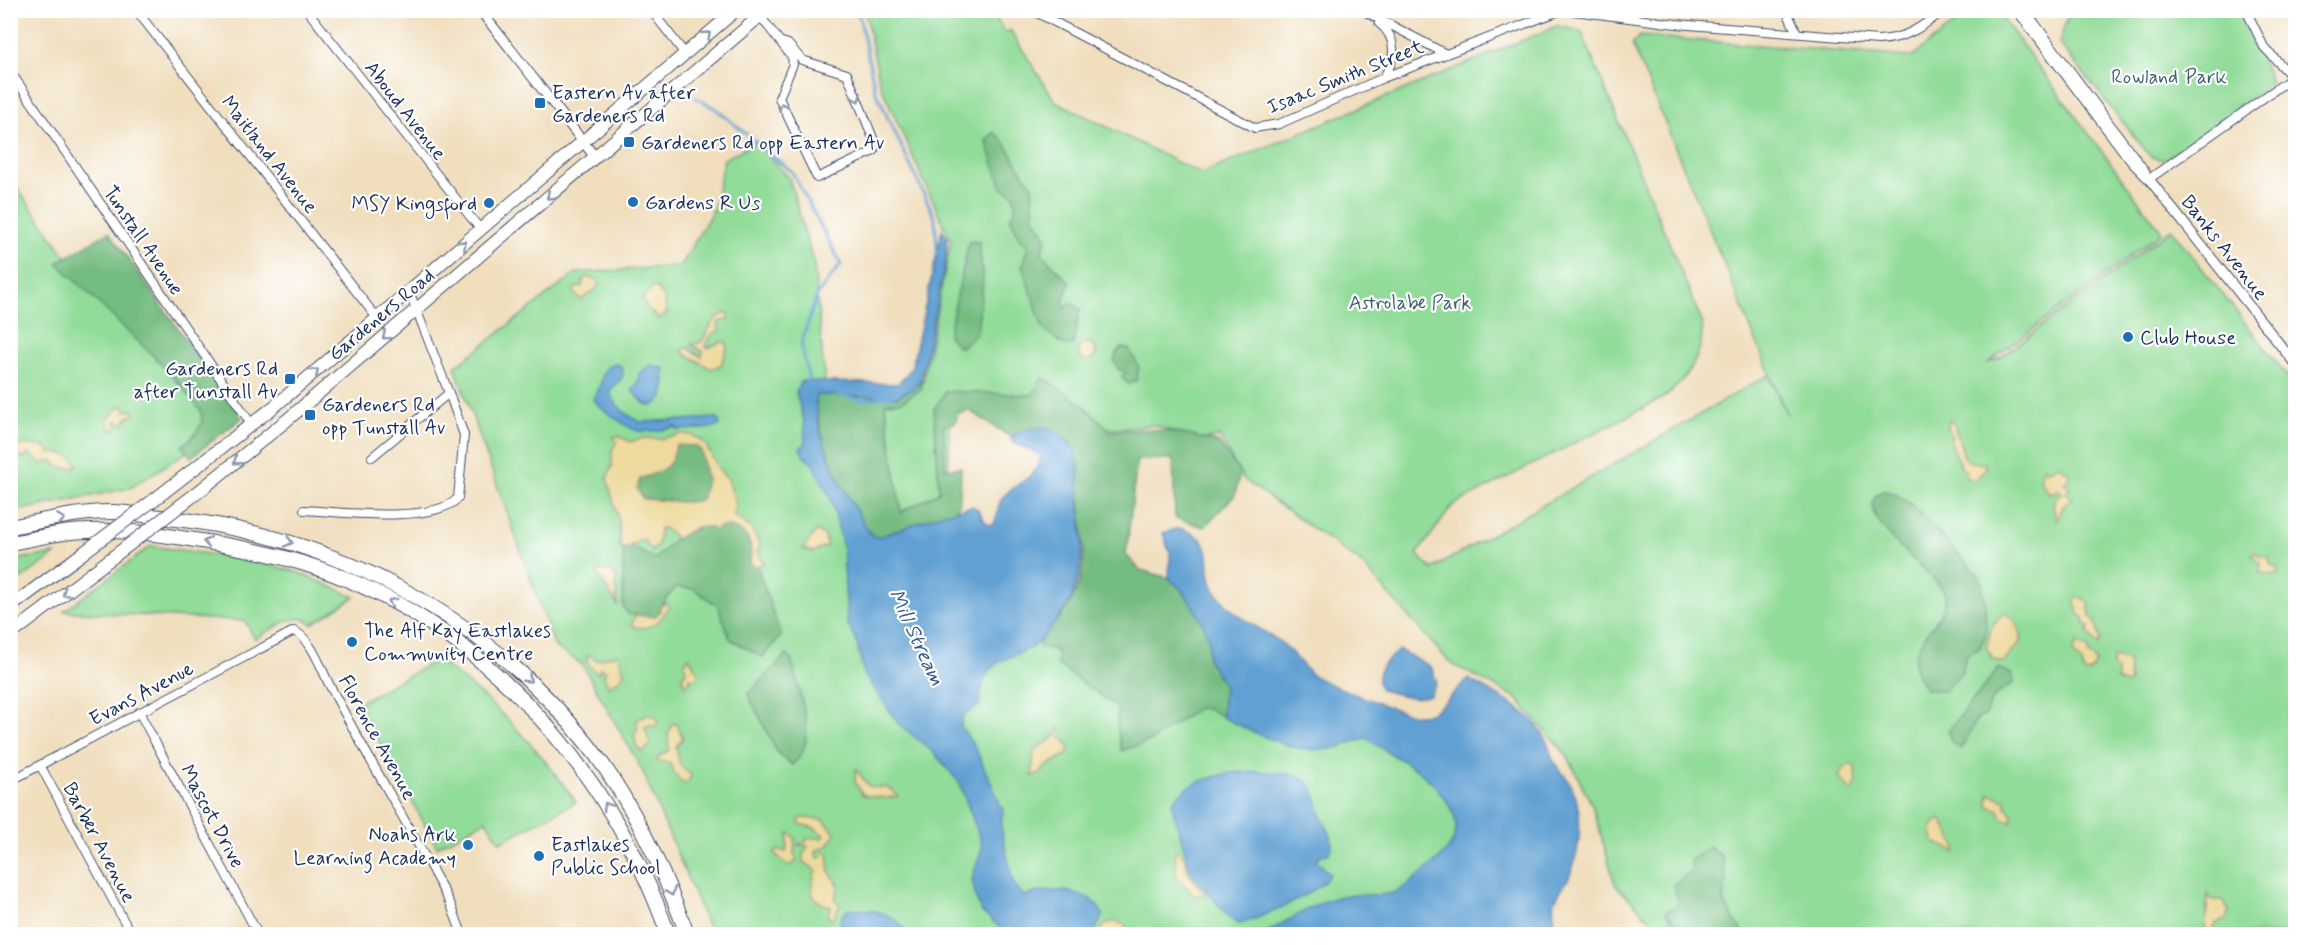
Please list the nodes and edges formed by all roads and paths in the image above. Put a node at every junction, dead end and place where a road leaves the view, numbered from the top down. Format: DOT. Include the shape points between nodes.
graph roads {
  1 [pos="136,10"];
  2 [pos="307,10"];
  3 [pos="480,10"];
  4 [pos="651,10"];
  5 [pos="736,10"];
  6 [pos="1032,10"];
  7 [pos="1564,10"];
  8 [pos="1786,10"];
  9 [pos="1944,10"];
  10 [pos="2017,10"];
  11 [pos="2025,10"];
  12 [pos="2246,10"];
  13 [pos="1557,11"];
  14 [pos="1365,12"];
  15 [pos="1585,12"];
  16 [pos="763,13"];
  17 [pos="1601,13"];
  18 [pos="1797,33"];
  19 [pos="782,42"];
  20 [pos="685,54"];
  21 [pos="1446,54"];
  22 [pos="10,71"];
  23 [pos="1383,78"];
  24 [pos="2294,78"];
  25 [pos="582,142"];
  26 [pos="595,158"];
  27 [pos="2149,179"];
  28 [pos="480,229"];
  29 [pos="409,291"];
  30 [pos="417,310"];
  31 [pos="377,318"];
  32 [pos="2295,364"];
  33 [pos="448,393"];
  34 [pos="252,425"];
  35 [pos="372,458"];
  36 [pos="304,510"];
  37 [pos="10,527"];
  38 [pos="10,543"];
  39 [pos="10,607"];
  40 [pos="287,633"];
  41 [pos="10,635"];
  42 [pos="139,712"];
  43 [pos="40,765"];
  44 [pos="10,781"];
  45 [pos="130,934"];
  46 [pos="258,934"];
  47 [pos="462,934"];
  48 [pos="668,934"];
  49 [pos="687,934"];
  1 -- 31 [label="street, Maitland Avenue"];
  2 -- 28 [label="street, Aboud Avenue"];
  3 -- 25 [label="street"];
  4 -- 20 [label="street"];
  20 -- 5 [label="main road, Gardeners Road, one-way"];
  6 -- 23 [label="street, Isaac Smith Street" via="1255,128 1279,124"];
  7 -- 13 [label="street, Isaac Smith Street"];
  7 -- 15 [label="street"];
  8 -- 18 [label="street"];
  9 -- 18 [label="street" via="1917,31 1893,39"];
  10 -- 27 [label="street, Banks Avenue"];
  11 -- 27 [label="street, Banks Avenue" via="2139,160"];
  12 -- 24 [label="street" via="2264,47"];
  13 -- 21 [label="street, Isaac Smith Street"];
  14 -- 21 [label="street"];
  14 -- 23 [label="street" via="1386,28 1393,43 1392,66"];
  15 -- 17 [label="street"];
  16 -- 19 [label="street"];
  16 -- 26 [label="main road, Gardeners Road"];
  17 -- 18 [label="street"];
  19 -- 19 [label="street, one-way" via="802,60 847,74 875,142 874,152 817,178 778,98 793,64"];
  20 -- 25 [label="main road, Gardeners Road"];
  21 -- 23 [label="street, Isaac Smith Street"];
  22 -- 34 [label="street, Tunstall Avenue"];
  24 -- 27 [label="street"];
  25 -- 26 [label="street"];
  25 -- 28 [label="main road, Gardeners Road"];
  26 -- 30 [label="main road, Gardeners Road, one-way"];
  27 -- 32 [label="street, Banks Avenue"];
  29 -- 28 [label="main road, Gardeners Road, one-way"];
  29 -- 30 [label="street"];
  29 -- 31 [label="main road, Gardeners Road"];
  30 -- 33 [label="street"];
  30 -- 41 [label="main road, Gardeners Road, one-way, bridge" via="202,489"];
  34 -- 31 [label="main road, Gardeners Road, one-way"];
  33 -- 35 [label="street"];
  33 -- 36 [label="street" via="464,435 458,498 454,503 421,514"];
  34 -- 39 [label="main road, Gardeners Road, bridge"];
  37 -- 49 [label="highway, one-way" via="113,512 190,520 307,546 406,589 490,646 558,710 590,747 642,831"];
  48 -- 38 [label="highway, one-way" via="632,850 572,754 502,679 414,614 328,572 255,550 170,536 87,531"];
  40 -- 42 [label="street, Evans Avenue"];
  40 -- 47 [label="street, Florence Avenue" via="294,631 304,638 452,905"];
  42 -- 43 [label="street, Evans Avenue"];
  42 -- 46 [label="street, Mascot Drive"];
  43 -- 44 [label="street, Evans Avenue"];
  43 -- 45 [label="street, Barber Avenue"];
}
